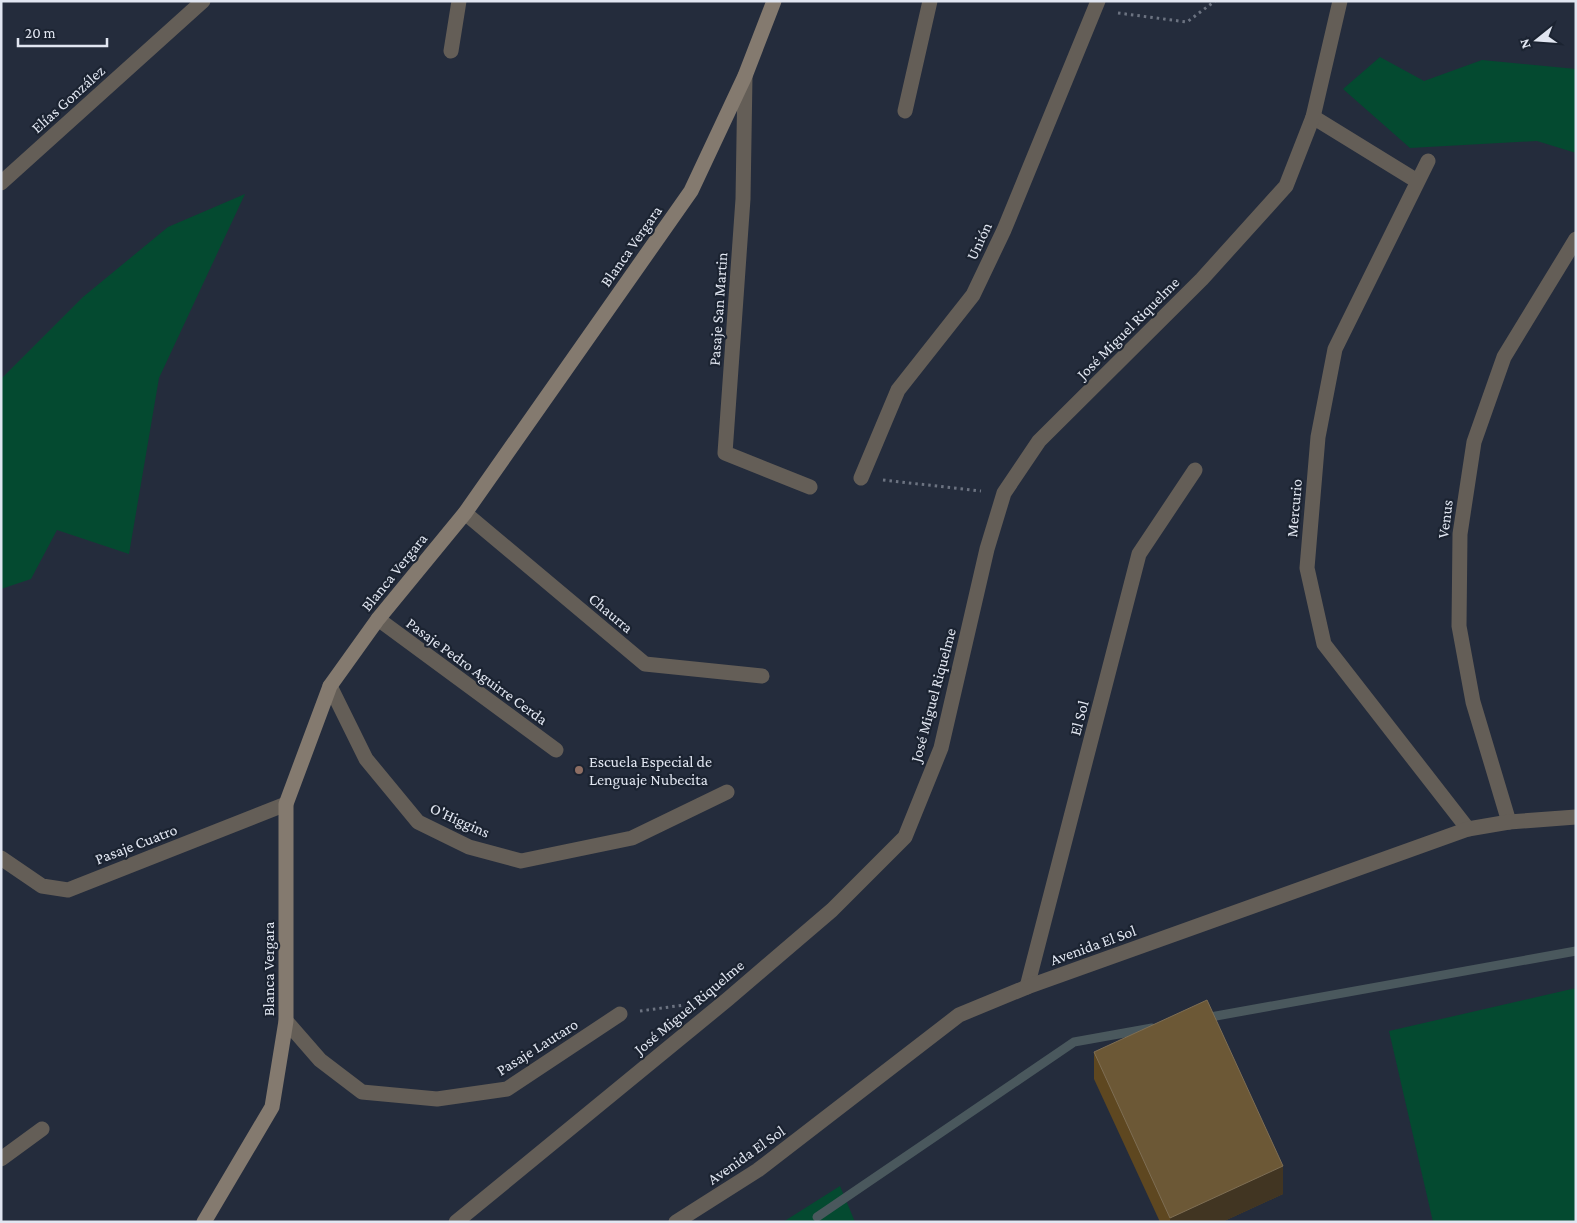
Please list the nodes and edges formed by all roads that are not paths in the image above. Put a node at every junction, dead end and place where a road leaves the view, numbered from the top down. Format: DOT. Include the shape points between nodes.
graph roads {
  1 [pos="203,1"];
  2 [pos="459,1"];
  3 [pos="774,1"];
  4 [pos="930,1"];
  5 [pos="1340,1"];
  6 [pos="1097,5"];
  7 [pos="451,51"];
  8 [pos="745,76"];
  9 [pos="905,111"];
  10 [pos="1313,116"];
  11 [pos="1428,161"];
  12 [pos="1417,181"];
  13 [pos="1,183"];
  14 [pos="1576,239"];
  15 [pos="1195,470"];
  16 [pos="861,478"];
  17 [pos="810,486"];
  18 [pos="465,512"];
  19 [pos="378,619"];
  20 [pos="762,676"];
  21 [pos="330,686"];
  22 [pos="556,750"];
  23 [pos="727,792"];
  24 [pos="286,804"];
  25 [pos="1576,817"];
  26 [pos="1509,822"];
  27 [pos="1468,829"];
  28 [pos="1,858"];
  29 [pos="1027,987"];
  30 [pos="620,1014"];
  31 [pos="286,1021"];
  32 [pos="42,1130"];
  33 [pos="1,1159"];
  34 [pos="204,1222"];
  35 [pos="456,1222"];
  36 [pos="676,1222"];
  1 -- 13 [label="street, Elías González"];
  2 -- 7 [label="street"];
  3 -- 8 [label="street, Blanca Vergara"];
  4 -- 9 [label="street"];
  5 -- 10 [label="street, José Miguel Riquelme"];
  6 -- 16 [label="street, Unión" via="1004,230 973,295 898,390"];
  8 -- 17 [label="street, Pasaje San Martin" via="743,199 725,453"];
  8 -- 18 [label="street, Blanca Vergara" via="691,191"];
  10 -- 12 [label="street"];
  10 -- 35 [label="street, José Miguel Riquelme" via="1286,186 1202,279 1039,441 1004,493 987,549 940,748 905,836 832,910"];
  11 -- 12 [label="street, Mercurio"];
  12 -- 27 [label="street, Mercurio" via="1335,348 1318,437 1307,568 1324,644"];
  14 -- 26 [label="street, Venus" via="1504,357 1474,442 1460,534 1459,626 1472,702"];
  15 -- 29 [label="street, El Sol" via="1139,554"];
  18 -- 19 [label="street, Blanca Vergara"];
  18 -- 20 [label="street, Chaurra" via="645,664"];
  19 -- 21 [label="street, Blanca Vergara"];
  19 -- 22 [label="street, Pasaje Pedro Aguirre Cerda"];
  21 -- 23 [label="street, O'Higgins" via="366,759 418,822 469,847 521,861 632,838"];
  21 -- 24 [label="street, Blanca Vergara"];
  24 -- 28 [label="street, Pasaje Cuatro" via="68,890 42,886"];
  24 -- 31 [label="street, Blanca Vergara"];
  25 -- 26 [label="street, Avenida El Sol"];
  26 -- 27 [label="street, Avenida El Sol"];
  27 -- 29 [label="street, Avenida El Sol"];
  29 -- 36 [label="street, Avenida El Sol" via="959,1016 758,1170"];
  30 -- 31 [label="street, Pasaje Lautaro" via="507,1089 436,1099 362,1092 320,1060"];
  31 -- 34 [label="street, Blanca Vergara" via="272,1107"];
  32 -- 33 [label="street"];
}
